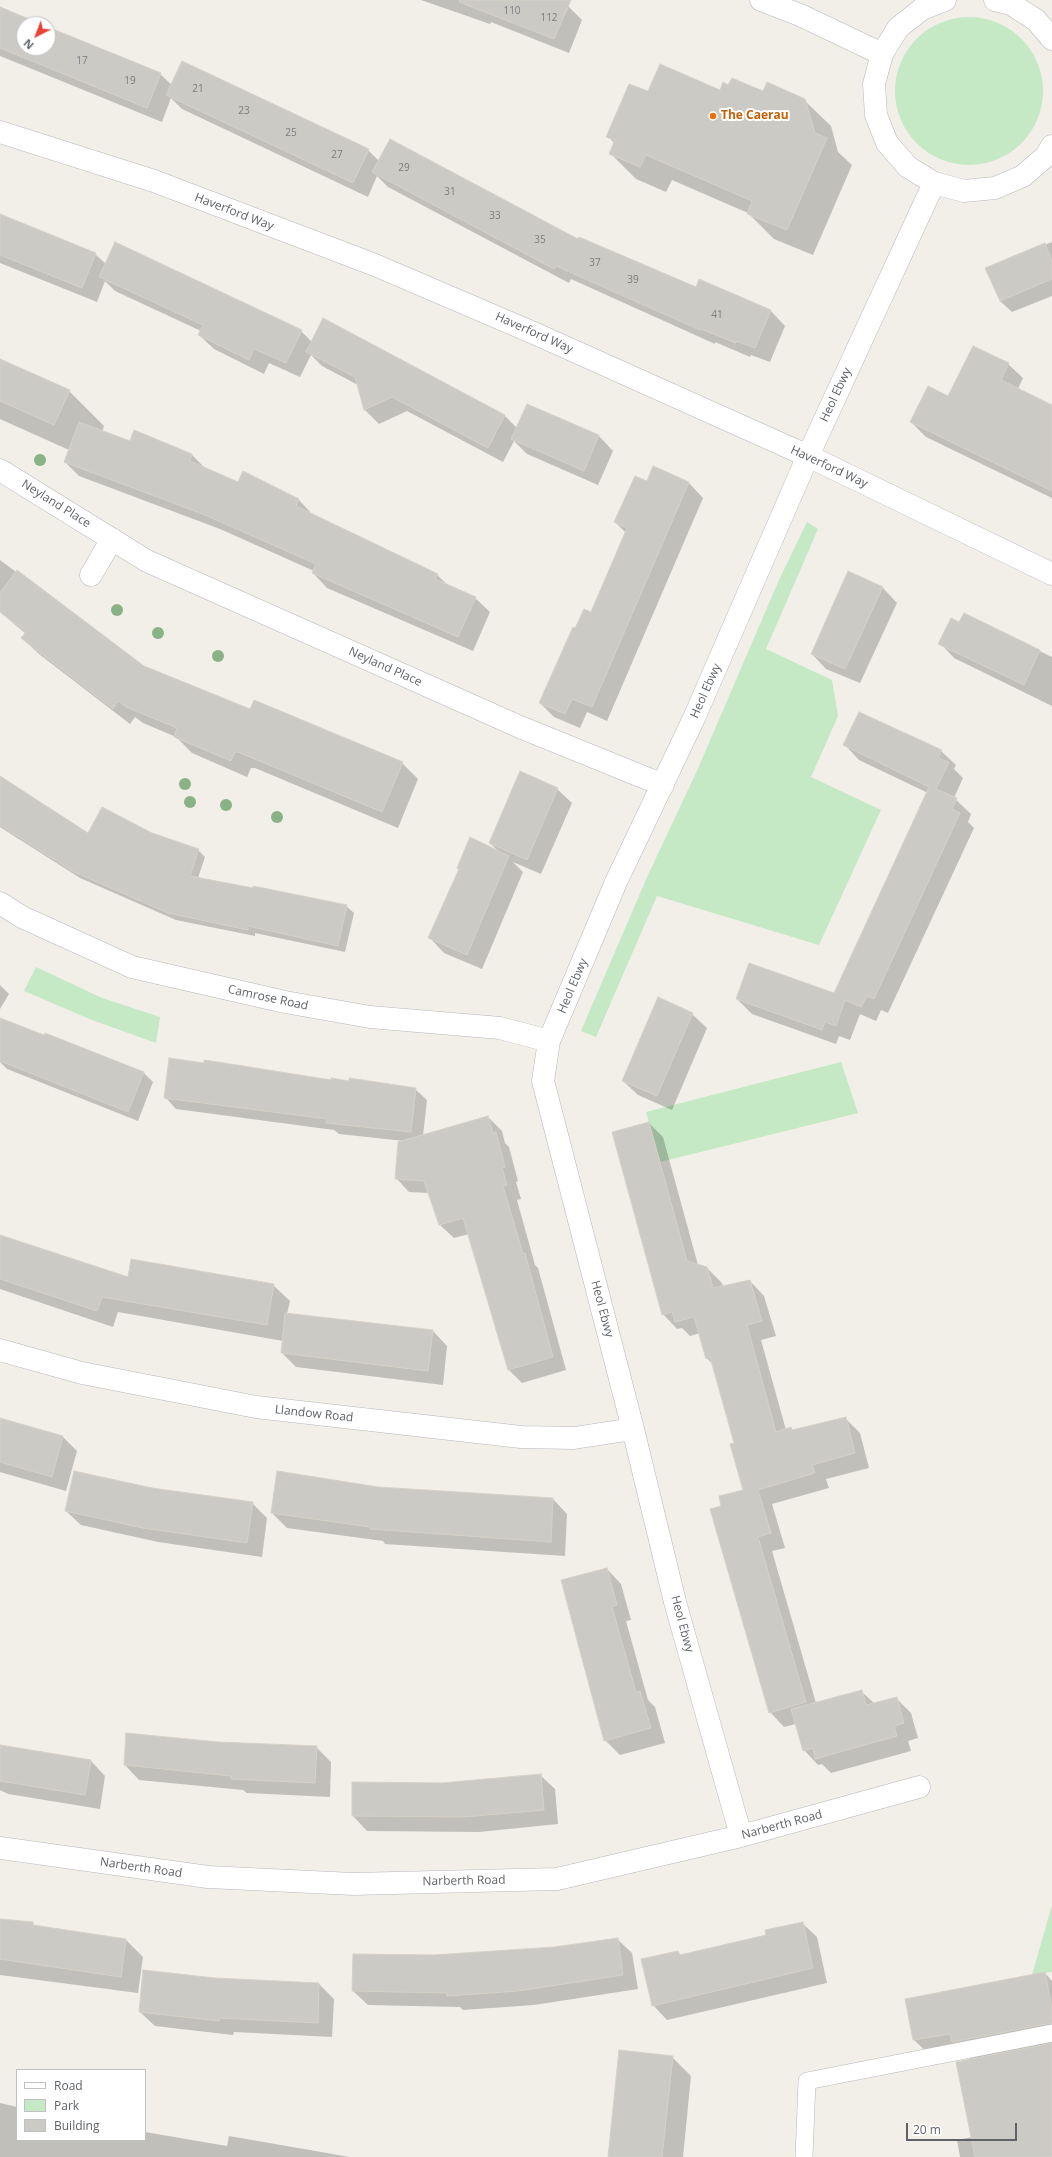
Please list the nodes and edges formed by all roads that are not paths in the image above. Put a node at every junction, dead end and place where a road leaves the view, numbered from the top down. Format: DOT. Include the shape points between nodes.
graph roads {
  1 [pos="761,0"];
  2 [pos="945,0"];
  3 [pos="1007,2"];
  4 [pos="1052,39"];
  5 [pos="882,54"];
  6 [pos="0,132"];
  7 [pos="1052,146"];
  8 [pos="934,183"];
  9 [pos="808,456"];
  10 [pos="0,470"];
  11 [pos="112,539"];
  12 [pos="1052,574"];
  13 [pos="91,575"];
  14 [pos="663,785"];
  15 [pos="0,903"];
  16 [pos="549,1041"];
  17 [pos="0,1350"];
  18 [pos="633,1429"];
  19 [pos="919,1787"];
  20 [pos="741,1836"];
  21 [pos="0,1848"];
  22 [pos="1052,2033"];
  23 [pos="804,2157"];
  1 -- 5 [label="street" via="800,15"];
  2 -- 5 [label="street" via="922,9 898,28"];
  3 -- 4 [label="street" via="1036,20"];
  5 -- 8 [label="street" via="874,84 876,115 887,143 908,167"];
  6 -- 9 [label="street, Haverford Way" via="154,181 375,265"];
  7 -- 8 [label="street" via="1046,156 1023,176 995,188 964,191"];
  8 -- 9 [label="street, Heol Ebwy"];
  9 -- 12 [label="street, Haverford Way"];
  9 -- 14 [label="street, Heol Ebwy"];
  10 -- 11 [label="street, Neyland Place"];
  11 -- 13 [label="street"];
  11 -- 14 [label="street, Neyland Place" via="147,561 520,727"];
  14 -- 16 [label="street, Heol Ebwy" via="616,882"];
  15 -- 16 [label="street, Camrose Road" via="22,917 132,967 284,1002 370,1017 500,1028"];
  16 -- 18 [label="street, Heol Ebwy" via="543,1081"];
  17 -- 18 [label="street, Llandow Road" via="82,1372 256,1407 521,1437 574,1438"];
  18 -- 20 [label="street, Heol Ebwy" via="676,1602"];
  19 -- 20 [label="street, Narberth Road"];
  20 -- 21 [label="street, Narberth Road" via="557,1879 353,1884 208,1877"];
  22 -- 23 [label="lane" via="806,2081"];
}
